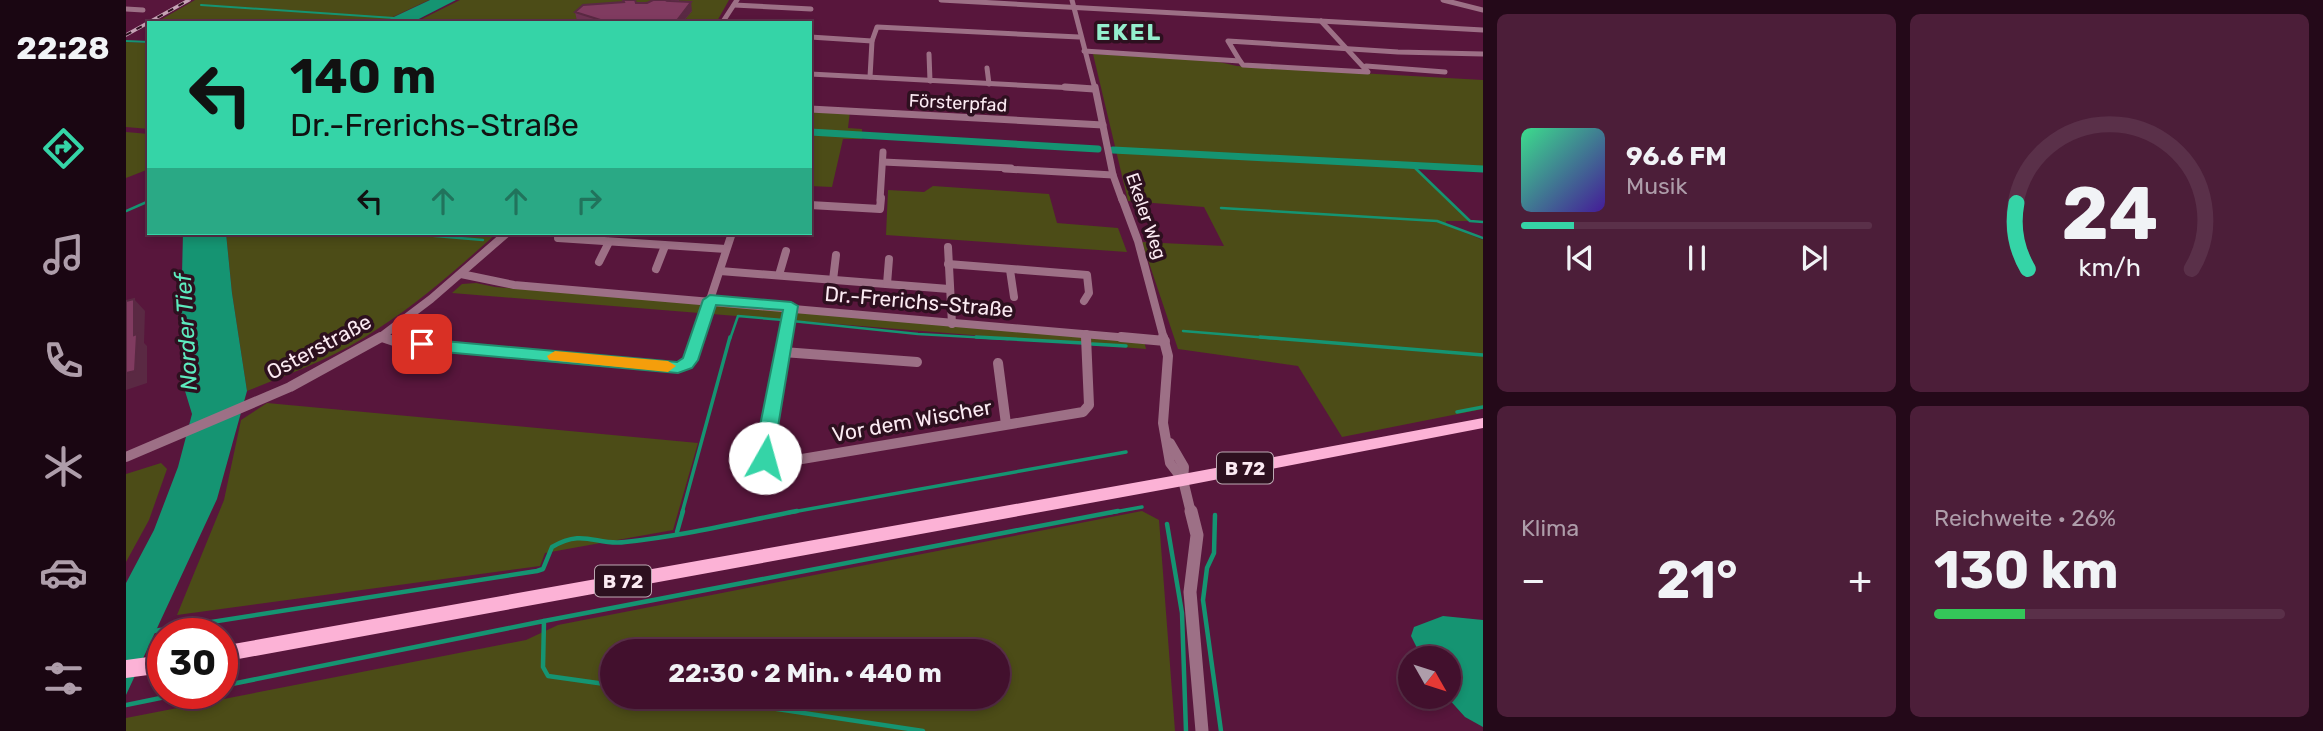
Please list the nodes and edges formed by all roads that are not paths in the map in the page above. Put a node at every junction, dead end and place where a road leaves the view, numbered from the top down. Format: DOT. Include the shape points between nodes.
graph roads {
  1 [pos="941,0"];
  2 [pos="952,0"];
  3 [pos="1072,0"];
  4 [pos="1143,0"];
  5 [pos="1443,0"];
  6 [pos="1453,2"];
  7 [pos="736,3"];
  8 [pos="1025,3"];
  9 [pos="1483,3"];
  10 [pos="126,9"];
  11 [pos="811,9"];
  12 [pos="1073,9"];
  13 [pos="143,10"];
  14 [pos="1483,10"];
  15 [pos="1150,12"];
  16 [pos="723,21"];
  17 [pos="1321,21"];
  18 [pos="1483,30"];
  19 [pos="812,37"];
  20 [pos="1079,37"];
  21 [pos="872,41"];
  22 [pos="1348,49"];
  23 [pos="1084,51"];
  24 [pos="929,54"];
  25 [pos="1483,54"];
  26 [pos="1240,61"];
  27 [pos="987,68"];
  28 [pos="1365,69"];
  29 [pos="1445,72"];
  30 [pos="812,74"];
  31 [pos="870,77"];
  32 [pos="930,80"];
  33 [pos="989,84"];
  34 [pos="1094,89"];
  35 [pos="812,109"];
  36 [pos="1103,125"];
  37 [pos="883,152"];
  38 [pos="883,162"];
  39 [pos="1113,175"];
  40 [pos="812,205"];
  41 [pos="505,235"];
  42 [pos="731,235"];
  43 [pos="558,238"];
  44 [pos="609,242"];
  45 [pos="665,246"];
  46 [pos="948,247"];
  47 [pos="726,249"];
  48 [pos="786,251"];
  49 [pos="836,255"];
  50 [pos="889,259"];
  51 [pos="599,261"];
  52 [pos="948,264"];
  53 [pos="656,269"];
  54 [pos="1010,270"];
  55 [pos="720,271"];
  56 [pos="461,274"];
  57 [pos="779,275"];
  58 [pos="832,280"];
  59 [pos="887,284"];
  60 [pos="949,289"];
  61 [pos="1014,297"];
  62 [pos="710,300"];
  63 [pos="1084,301"];
  64 [pos="791,306"];
  65 [pos="952,324"];
  66 [pos="1086,334"];
  67 [pos="381,337"];
  68 [pos="1165,341"];
  69 [pos="783,352"];
  70 [pos="917,362"];
  71 [pos="998,363"];
  72 [pos="1483,423"];
  73 [pos="1006,424"];
  74 [pos="126,457"];
  75 [pos="1183,481"];
  76 [pos="238,651"];
  77 [pos="147,666"];
  78 [pos="126,669"];
  79 [pos="1202,731"];
  1 -- 2 [label="street"];
  2 -- 8 [label="street"];
  3 -- 12 [label="street, Ekeler Weg"];
  4 -- 15 [label="street"];
  5 -- 6 [label="street"];
  6 -- 9 [label="street"];
  6 -- 14 [label="street"];
  7 -- 11 [label="street"];
  7 -- 16 [label="street"];
  8 -- 12 [label="street"];
  10 -- 13 [label="street"];
  12 -- 15 [label="street"];
  12 -- 20 [label="street, Ekeler Weg"];
  15 -- 17 [label="street"];
  17 -- 18 [label="street"];
  17 -- 22 [label="street"];
  19 -- 21 [label="street"];
  20 -- 21 [label="street" via="877,27"];
  20 -- 23 [label="street, Ekeler Weg"];
  21 -- 31 [label="street"];
  22 -- 25 [label="street"];
  22 -- 26 [label="street" via="1228,41"];
  22 -- 28 [label="street"];
  23 -- 26 [label="street"];
  23 -- 34 [label="street, Ekeler Weg"];
  24 -- 32 [label="street"];
  26 -- 28 [label="street" via="1243,65"];
  27 -- 33 [label="street"];
  28 -- 29 [label="street"];
  30 -- 31 [label="street"];
  31 -- 32 [label="street"];
  32 -- 33 [label="street"];
  33 -- 34 [label="street"];
  34 -- 36 [label="street, Ekeler Weg"];
  35 -- 36 [label="street, Försterpfad"];
  36 -- 39 [label="street, Ekeler Weg"];
  37 -- 38 [label="street"];
  38 -- 39 [label="street"];
  38 -- 40 [label="street" via="880,209"];
  39 -- 68 [label="street, Ekeler Weg" via="1138,241"];
  41 -- 56 [label="street, Osterstraße"];
  42 -- 47 [label="street"];
  43 -- 44 [label="street"];
  44 -- 45 [label="street"];
  44 -- 51 [label="street"];
  45 -- 47 [label="street"];
  45 -- 53 [label="street"];
  46 -- 52 [label="street"];
  47 -- 55 [label="street"];
  48 -- 57 [label="street"];
  49 -- 58 [label="street"];
  50 -- 59 [label="street"];
  52 -- 54 [label="street"];
  52 -- 60 [label="street"];
  54 -- 61 [label="street"];
  54 -- 63 [label="street" via="1087,275 1090,293"];
  55 -- 57 [label="street"];
  55 -- 62 [label="street"];
  56 -- 62 [label="street, Dr.-Frerichs-Straße" via="514,285"];
  56 -- 67 [label="street, Osterstraße"];
  57 -- 58 [label="street"];
  58 -- 59 [label="street"];
  59 -- 60 [label="street"];
  60 -- 65 [label="street"];
  62 -- 64 [label="street, Dr.-Frerichs-Straße"];
  62 -- 67 [label="street" via="690,360 678,367"];
  64 -- 65 [label="street, Dr.-Frerichs-Straße"];
  64 -- 69 [label="street, Vor dem Wischer"];
  65 -- 66 [label="street, Dr.-Frerichs-Straße"];
  66 -- 68 [label="street, Dr.-Frerichs-Straße"];
  66 -- 73 [label="street, Vor dem Wischer" via="1088,410"];
  67 -- 74 [label="street, Osterstraße" via="324,370"];
  68 -- 75 [label="street, Ekeler Weg" via="1163,416 1170,463"];
  69 -- 70 [label="street"];
  69 -- 73 [label="street, Vor dem Wischer" via="764,451 771,461"];
  71 -- 73 [label="street, Vor dem Wischer"];
  72 -- 75 [label="main road, B 72"];
  75 -- 76 [label="main road, B 72"];
  75 -- 79 [label="street, Ekeler Weg" via="1197,535 1190,592"];
  77 -- 78 [label="main road"];
}
